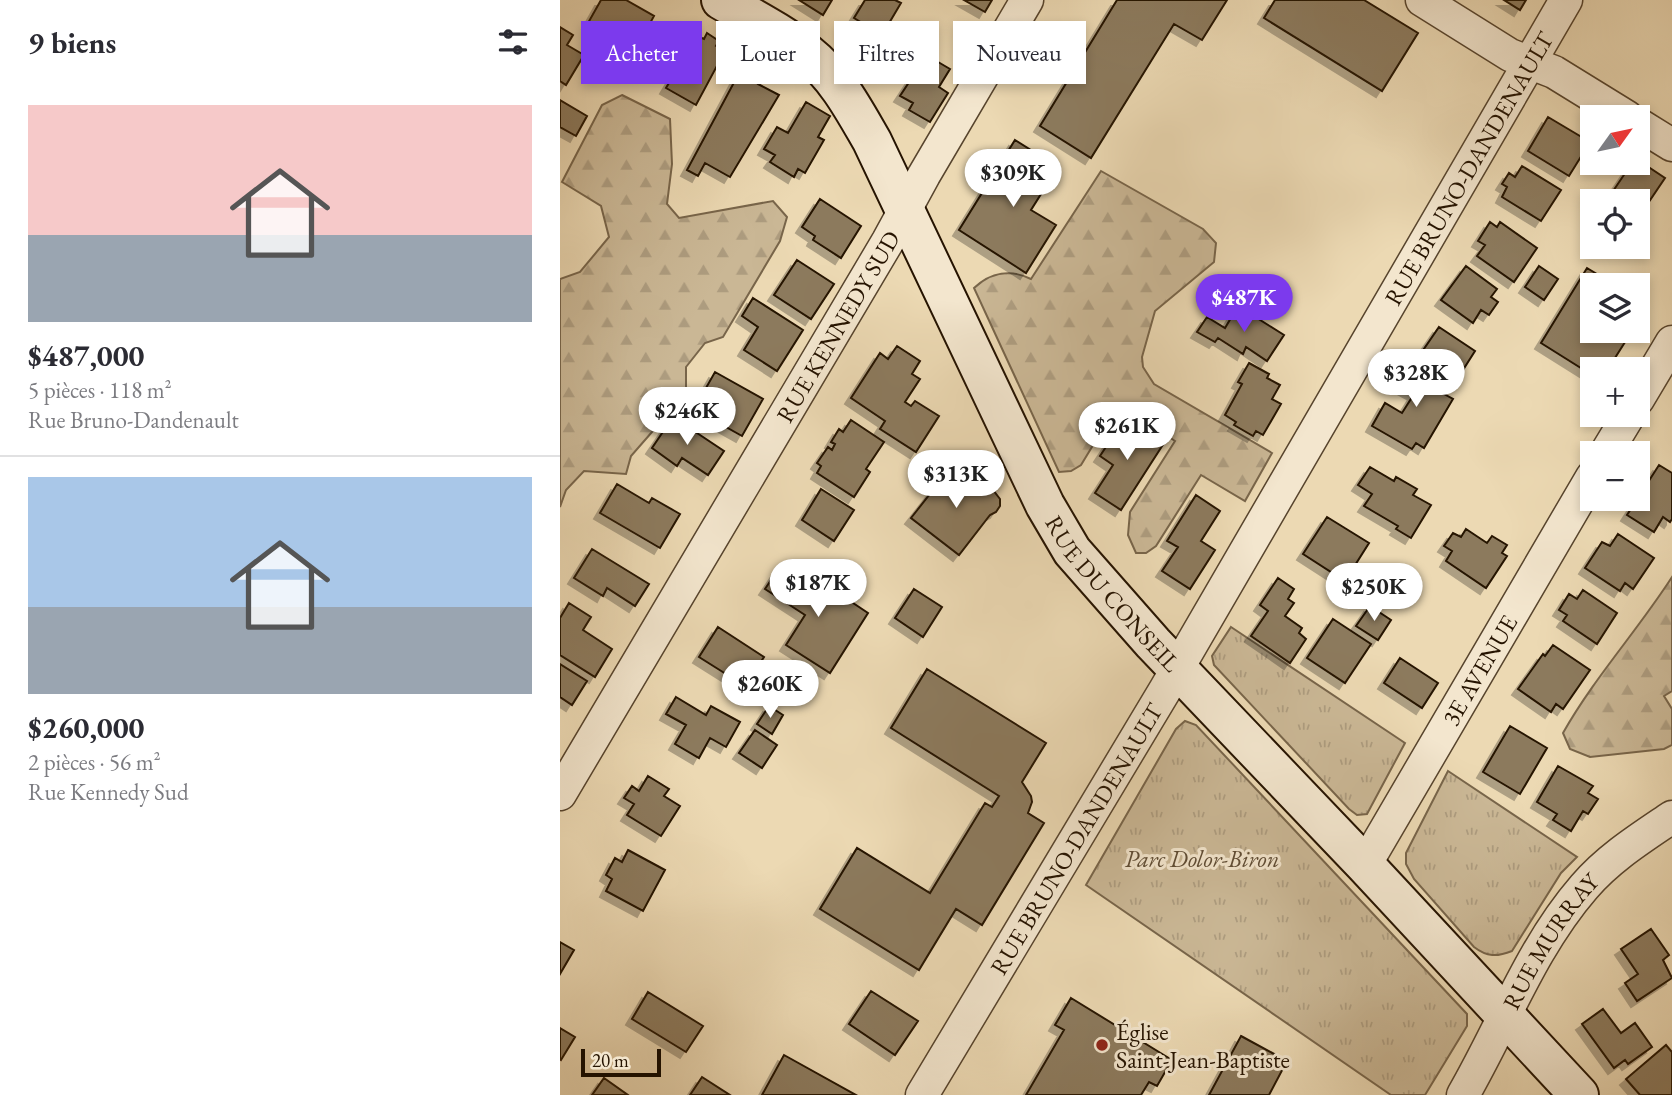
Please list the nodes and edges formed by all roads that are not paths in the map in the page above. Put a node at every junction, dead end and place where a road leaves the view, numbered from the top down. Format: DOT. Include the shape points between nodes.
graph roads {
  1 [pos="721,0"];
  2 [pos="1027,0"];
  3 [pos="1422,0"];
  4 [pos="1566,0"];
  5 [pos="1531,62"];
  6 [pos="1608,105"];
  7 [pos="1650,131"];
  8 [pos="1672,145"];
  9 [pos="904,212"];
  10 [pos="1672,342"];
  11 [pos="1650,379"];
  12 [pos="1580,498"];
  13 [pos="1177,668"];
  14 [pos="560,794"];
  15 [pos="1672,817"];
  16 [pos="1366,865"];
  17 [pos="1504,1016"];
  18 [pos="922,1095"];
  19 [pos="1463,1095"];
  20 [pos="1579,1095"];
  1 -- 9 [label="street, RUE DU CONSEIL" via="809,55 833,79 872,141"];
  2 -- 9 [label="street, RUE KENNEDY SUD"];
  3 -- 5 [label="street" via="1510,55"];
  4 -- 5 [label="street, RUE BRUNO-DANDENAULT"];
  5 -- 6 [label="street"];
  5 -- 13 [label="street, RUE BRUNO-DANDENAULT"];
  7 -- 8 [label="street"];
  9 -- 13 [label="street, RUE DU CONSEIL" via="1057,528 1095,578"];
  9 -- 14 [label="street, RUE KENNEDY SUD"];
  10 -- 11 [label="street"];
  12 -- 16 [label="street, 3E AVENUE"];
  13 -- 16 [label="street, RUE DU CONSEIL"];
  13 -- 18 [label="street, RUE BRUNO-DANDENAULT"];
  15 -- 17 [label="street, RUE MURRAY" via="1618,854 1584,887"];
  16 -- 17 [label="street, RUE DU CONSEIL"];
  17 -- 19 [label="street, RUE MURRAY"];
  17 -- 20 [label="street, RUE DU CONSEIL"];
}
